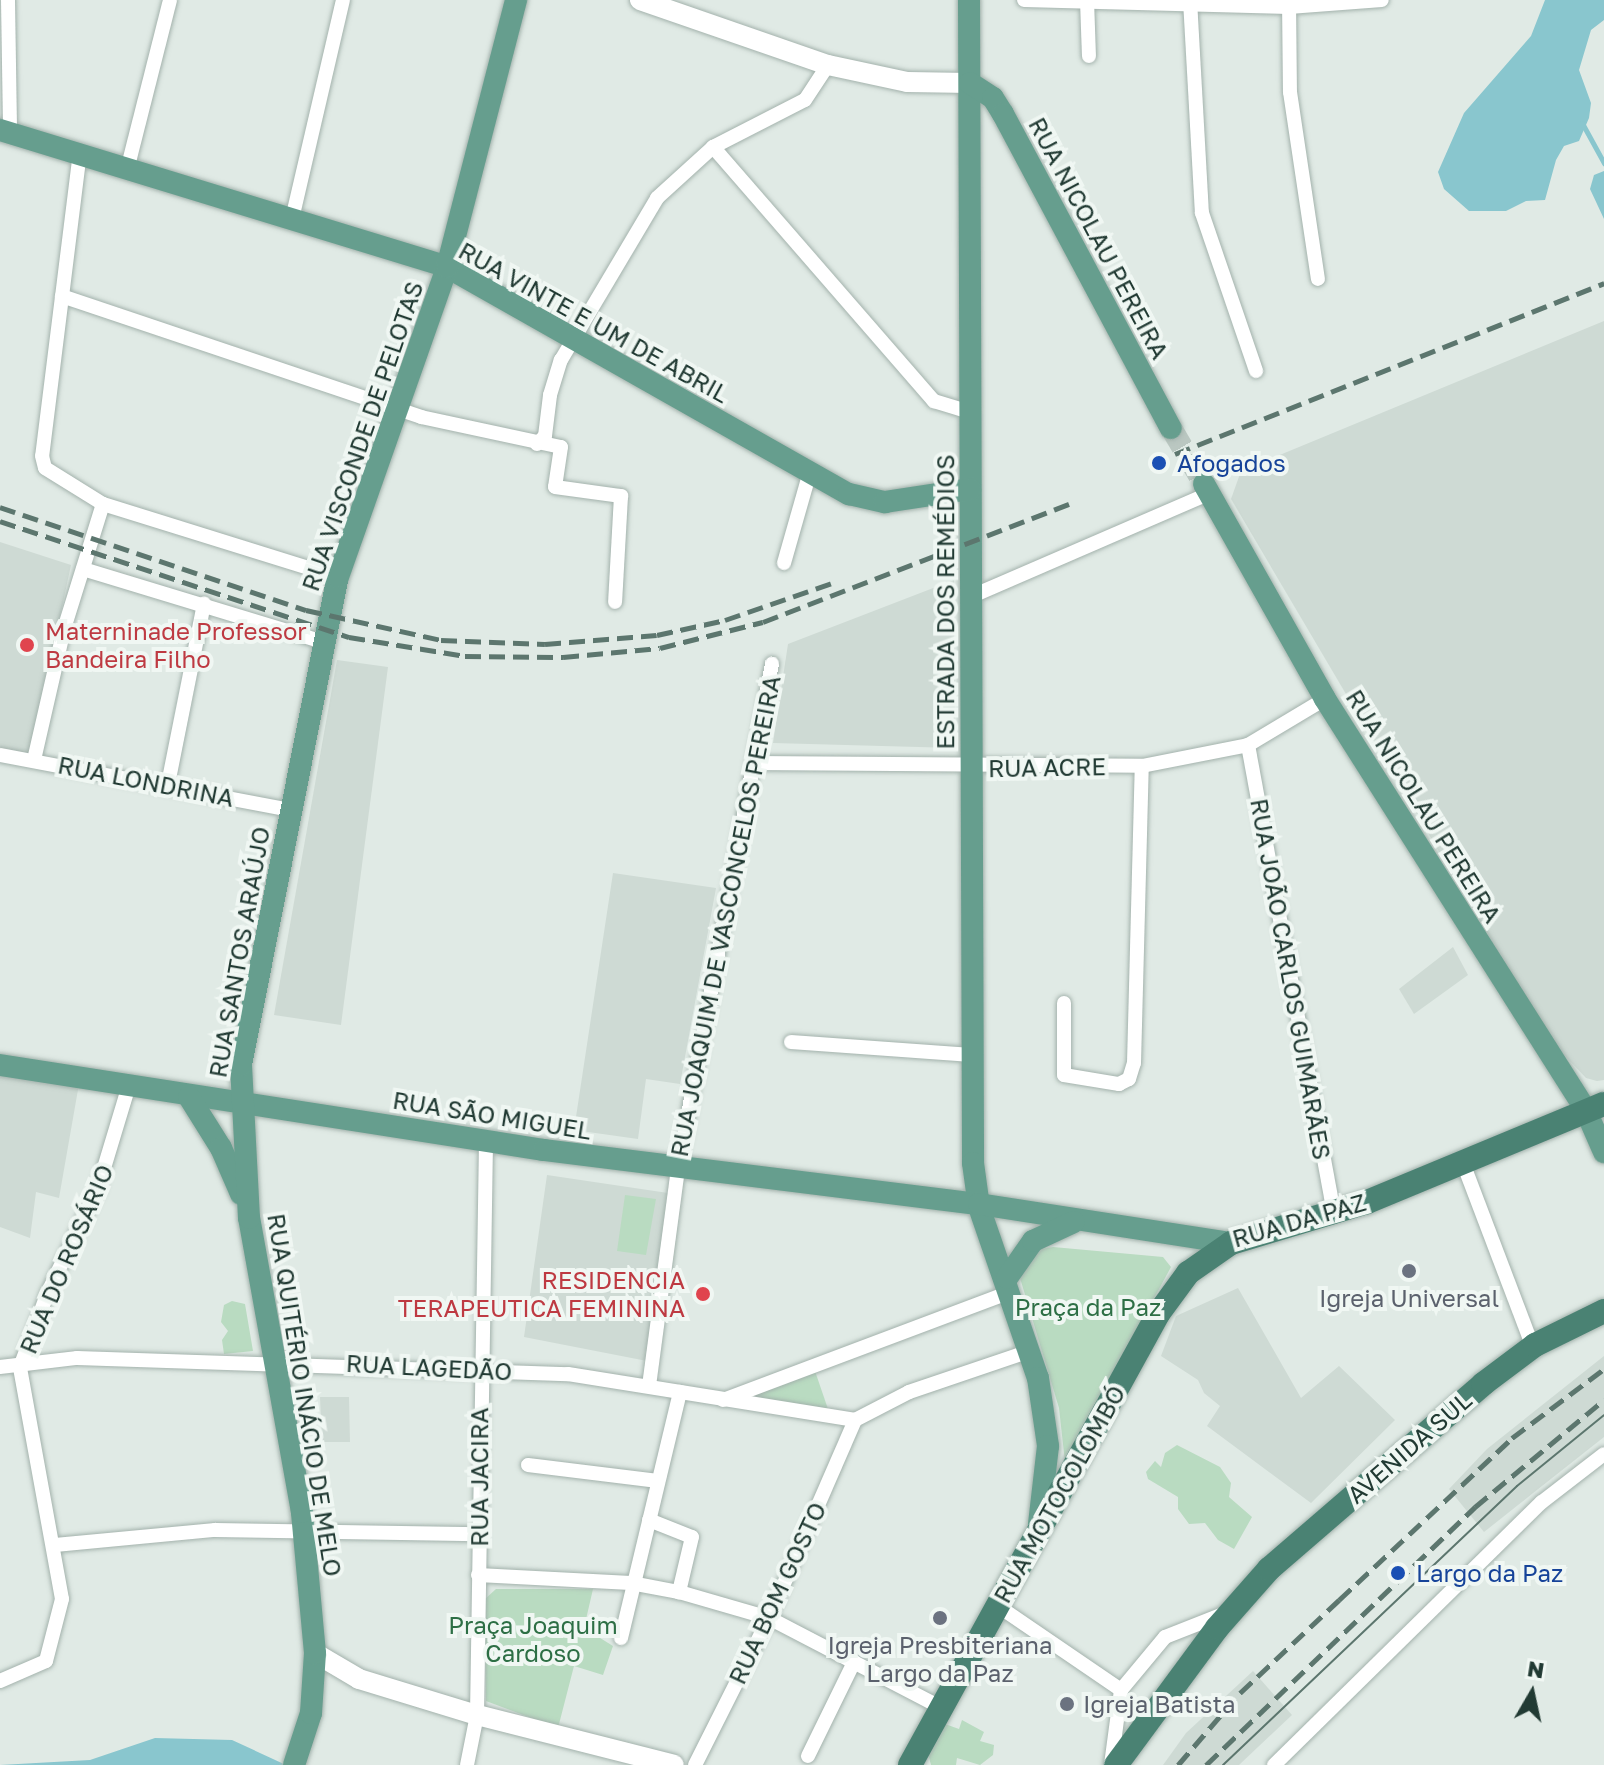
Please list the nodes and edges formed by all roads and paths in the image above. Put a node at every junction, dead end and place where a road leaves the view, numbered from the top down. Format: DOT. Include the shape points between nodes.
graph roads {
  1 [pos="8,0"];
  2 [pos="170,0"];
  3 [pos="343,0"];
  4 [pos="640,0"];
  5 [pos="969,0"];
  6 [pos="1024,0"];
  7 [pos="1087,0"];
  8 [pos="1382,0"];
  9 [pos="1190,2"];
  10 [pos="1289,3"];
  11 [pos="519,4"];
  12 [pos="1089,56"];
  13 [pos="828,65"];
  14 [pos="970,83"];
  15 [pos="5,132"];
  16 [pos="713,147"];
  17 [pos="80,152"];
  18 [pos="128,166"];
  19 [pos="292,219"];
  20 [pos="447,267"];
  21 [pos="1318,279"];
  22 [pos="62,296"];
  23 [pos="575,336"];
  24 [pos="1256,371"];
  25 [pos="394,409"];
  26 [pos="971,412"];
  27 [pos="1171,428"];
  28 [pos="537,444"];
  29 [pos="809,475"];
  30 [pos="1207,488"];
  31 [pos="970,489"];
  32 [pos="103,504"];
  33 [pos="784,563"];
  34 [pos="83,569"];
  35 [pos="338,577"];
  36 [pos="970,597"];
  37 [pos="615,602"];
  38 [pos="204,604"];
  39 [pos="324,642"];
  40 [pos="772,664"];
  41 [pos="1325,699"];
  42 [pos="1248,745"];
  43 [pos="0,755"];
  44 [pos="34,760"];
  45 [pos="753,763"];
  46 [pos="1142,766"];
  47 [pos="972,768"];
  48 [pos="168,784"];
  49 [pos="291,810"];
  50 [pos="1064,1003"];
  51 [pos="791,1042"];
  52 [pos="972,1055"];
  53 [pos="0,1065"];
  54 [pos="129,1085"];
  55 [pos="189,1097"];
  56 [pos="240,1104"];
  57 [pos="1595,1107"];
  58 [pos="486,1141"];
  59 [pos="1604,1152"];
  60 [pos="1463,1163"];
  61 [pos="678,1168"];
  62 [pos="979,1204"];
  63 [pos="1334,1213"];
  64 [pos="249,1218"];
  65 [pos="1079,1221"];
  66 [pos="1231,1243"];
  67 [pos="1009,1285"];
  68 [pos="1604,1311"];
  69 [pos="1533,1347"];
  70 [pos="1030,1351"];
  71 [pos="278,1362"];
  72 [pos="0,1367"];
  73 [pos="20,1367"];
  74 [pos="480,1369"];
  75 [pos="649,1386"];
  76 [pos="680,1392"];
  77 [pos="722,1400"];
  78 [pos="855,1420"];
  79 [pos="1604,1454"];
  80 [pos="528,1465"];
  81 [pos="658,1481"];
  82 [pos="649,1520"];
  83 [pos="1039,1524"];
  84 [pos="305,1529"];
  85 [pos="479,1534"];
  86 [pos="55,1545"];
  87 [pos="478,1575"];
  88 [pos="631,1583"];
  89 [pos="679,1592"];
  90 [pos="998,1606"];
  91 [pos="1233,1609"];
  92 [pos="769,1618"];
  93 [pos="621,1638"];
  94 [pos="315,1653"];
  95 [pos="854,1662"];
  96 [pos="0,1681"];
  97 [pos="1121,1690"];
  98 [pos="942,1708"];
  99 [pos="477,1715"];
  100 [pos="808,1756"];
  101 [pos="294,1765"];
  102 [pos="467,1765"];
  103 [pos="674,1765"];
  104 [pos="695,1765"];
  105 [pos="910,1765"];
  106 [pos="1114,1765"];
  107 [pos="1274,1765"];
  1 -- 15 [label="street"];
  2 -- 18 [label="street"];
  3 -- 19 [label="street"];
  4 -- 13 [label="main road"];
  5 -- 14 [label="main road, ESTRADA DOS REMÉDIOS"];
  6 -- 7 [label="street"];
  7 -- 9 [label="street"];
  7 -- 12 [label="street"];
  8 -- 10 [label="street"];
  9 -- 10 [label="street"];
  9 -- 24 [label="street" via="1202,213"];
  10 -- 21 [label="street" via="1290,92"];
  11 -- 20 [label="main road, RUA VISCONDE DE PELOTAS"];
  13 -- 14 [label="main road" via="907,82"];
  13 -- 16 [label="street" via="805,100"];
  14 -- 26 [label="main road, ESTRADA DOS REMÉDIOS"];
  14 -- 27 [label="main road, RUA NICOLAU PEREIRA" via="993,98 1003,114"];
  15 -- 17 [label="main road, RUA VINTE E UM DE ABRIL"];
  16 -- 23 [label="street" via="657,198"];
  16 -- 26 [label="street" via="934,401"];
  17 -- 18 [label="main road, RUA VINTE E UM DE ABRIL"];
  17 -- 22 [label="street"];
  18 -- 19 [label="main road, RUA VINTE E UM DE ABRIL"];
  19 -- 20 [label="main road, RUA VINTE E UM DE ABRIL"];
  20 -- 23 [label="main road, RUA VINTE E UM DE ABRIL"];
  20 -- 25 [label="main road, RUA VISCONDE DE PELOTAS"];
  22 -- 25 [label="street"];
  22 -- 32 [label="street" via="42,456 51,476"];
  23 -- 28 [label="street" via="555,375 545,436"];
  23 -- 29 [label="main road, RUA VINTE E UM DE ABRIL"];
  25 -- 28 [label="street"];
  25 -- 35 [label="main road, RUA VISCONDE DE PELOTAS"];
  26 -- 31 [label="main road, ESTRADA DOS REMÉDIOS"];
  28 -- 37 [label="street" via="561,447 555,487 621,496"];
  29 -- 31 [label="main road, RUA VINTE E UM DE ABRIL" via="867,501"];
  29 -- 33 [label="street"];
  30 -- 36 [label="street"];
  30 -- 41 [label="main road, RUA NICOLAU PEREIRA"];
  31 -- 36 [label="main road, ESTRADA DOS REMÉDIOS"];
  32 -- 34 [label="street"];
  32 -- 35 [label="street"];
  34 -- 38 [label="street"];
  34 -- 44 [label="street"];
  35 -- 39 [label="main road, RUA VISCONDE DE PELOTAS"];
  36 -- 47 [label="main road, ESTRADA DOS REMÉDIOS"];
  38 -- 39 [label="street"];
  38 -- 48 [label="street"];
  39 -- 49 [label="main road, RUA VISCONDE DE PELOTAS"];
  40 -- 45 [label="street, RUA JOAQUIM DE VASCONCELOS PEREIRA"];
  41 -- 42 [label="street, RUA ACRE"];
  41 -- 57 [label="main road, RUA NICOLAU PEREIRA"];
  42 -- 46 [label="street, RUA ACRE"];
  42 -- 63 [label="street, RUA JOÃO CARLOS GUIMARÃES"];
  43 -- 44 [label="street, RUA LONDRINA"];
  44 -- 48 [label="street, RUA LONDRINA"];
  45 -- 47 [label="street, RUA ACRE"];
  45 -- 61 [label="street, RUA JOAQUIM DE VASCONCELOS PEREIRA"];
  46 -- 47 [label="street, RUA ACRE"];
  46 -- 50 [label="street" via="1134,1063 1129,1079 1119,1084 1064,1075"];
  47 -- 52 [label="main road, ESTRADA DOS REMÉDIOS"];
  48 -- 49 [label="street, RUA LONDRINA"];
  49 -- 56 [label="main road, RUA SANTOS ARAÚJO" via="241,1065"];
  51 -- 52 [label="street"];
  52 -- 62 [label="main road, ESTRADA DOS REMÉDIOS" via="973,1163"];
  53 -- 54 [label="main road, RUA SÃO MIGUEL"];
  54 -- 55 [label="main road, RUA SÃO MIGUEL"];
  54 -- 73 [label="street, RUA DO ROSÁRIO" via="98,1188 48,1292"];
  55 -- 56 [label="main road, RUA SÃO MIGUEL"];
  55 -- 64 [label="main road" via="221,1148"];
  56 -- 58 [label="main road, RUA SÃO MIGUEL"];
  56 -- 64 [label="main road, RUA QUITÉRIO INÁCIO DE MELO"];
  57 -- 59 [label="main road, RUA NICOLAU PEREIRA"];
  57 -- 60 [label="highway, RUA DA PAZ"];
  58 -- 61 [label="main road, RUA SÃO MIGUEL"];
  58 -- 74 [label="street, RUA JACIRA"];
  60 -- 63 [label="highway, RUA DA PAZ"];
  60 -- 69 [label="street"];
  61 -- 62 [label="main road, RUA SÃO MIGUEL"];
  61 -- 75 [label="street, RUA JOAQUIM DE VASCONCELOS PEREIRA"];
  62 -- 65 [label="main road, RUA DA PAZ"];
  62 -- 67 [label="main road"];
  63 -- 66 [label="highway, RUA DA PAZ"];
  64 -- 71 [label="main road, RUA QUITÉRIO INÁCIO DE MELO"];
  65 -- 66 [label="main road, RUA DA PAZ"];
  65 -- 67 [label="main road" via="1033,1241"];
  66 -- 83 [label="highway, RUA MOTOCOLOMBÓ" via="1188,1273 1158,1314"];
  67 -- 70 [label="main road"];
  67 -- 77 [label="street"];
  68 -- 69 [label="highway, AVENIDA SUL"];
  69 -- 91 [label="highway, AVENIDA SUL" via="1306,1536"];
  70 -- 78 [label="street" via="909,1392"];
  70 -- 83 [label="main road" via="1048,1446"];
  71 -- 73 [label="street, RUA LAGEDÃO" via="77,1358"];
  71 -- 74 [label="street, RUA LAGEDÃO"];
  71 -- 84 [label="main road, RUA QUITÉRIO INÁCIO DE MELO"];
  72 -- 73 [label="street, RUA LAGEDÃO"];
  73 -- 86 [label="street, RUA DO ROSÁRIO"];
  74 -- 75 [label="street, RUA LAGEDÃO"];
  74 -- 85 [label="street, RUA JACIRA"];
  75 -- 76 [label="street, RUA LAGEDÃO"];
  76 -- 77 [label="street, RUA LAGEDÃO"];
  76 -- 81 [label="street"];
  77 -- 78 [label="street, RUA LAGEDÃO"];
  78 -- 92 [label="street, RUA BOM GOSTO"];
  79 -- 107 [label="street" via="1542,1502"];
  80 -- 81 [label="street"];
  81 -- 82 [label="street"];
  82 -- 88 [label="street"];
  82 -- 89 [label="street" via="692,1537"];
  83 -- 90 [label="highway, RUA MOTOCOLOMBÓ"];
  84 -- 85 [label="street"];
  84 -- 86 [label="street" via="119,1536"];
  84 -- 94 [label="main road, RUA QUITÉRIO INÁCIO DE MELO"];
  85 -- 87 [label="street, RUA JACIRA"];
  86 -- 96 [label="street, RUA DO ROSÁRIO" via="61,1612 40,1667"];
  87 -- 88 [label="street"];
  87 -- 99 [label="street, RUA JACIRA"];
  88 -- 89 [label="street"];
  88 -- 93 [label="street"];
  89 -- 92 [label="street"];
  90 -- 97 [label="street"];
  90 -- 98 [label="highway, RUA MOTOCOLOMBÓ"];
  91 -- 97 [label="street, AVENIDA SUL" via="1165,1637"];
  91 -- 106 [label="highway, AVENIDA SUL"];
  92 -- 95 [label="street"];
  92 -- 104 [label="street, RUA BOM GOSTO"];
  94 -- 99 [label="main road" via="359,1679"];
  94 -- 101 [label="main road, RUA QUITÉRIO INÁCIO DE MELO" via="315,1693"];
  95 -- 98 [label="street"];
  95 -- 100 [label="street"];
  97 -- 106 [label="street, AVENIDA SUL"];
  98 -- 105 [label="highway, RUA MOTOCOLOMBÓ"];
  99 -- 102 [label="street, RUA JACIRA"];
  99 -- 103 [label="main road"];
}
